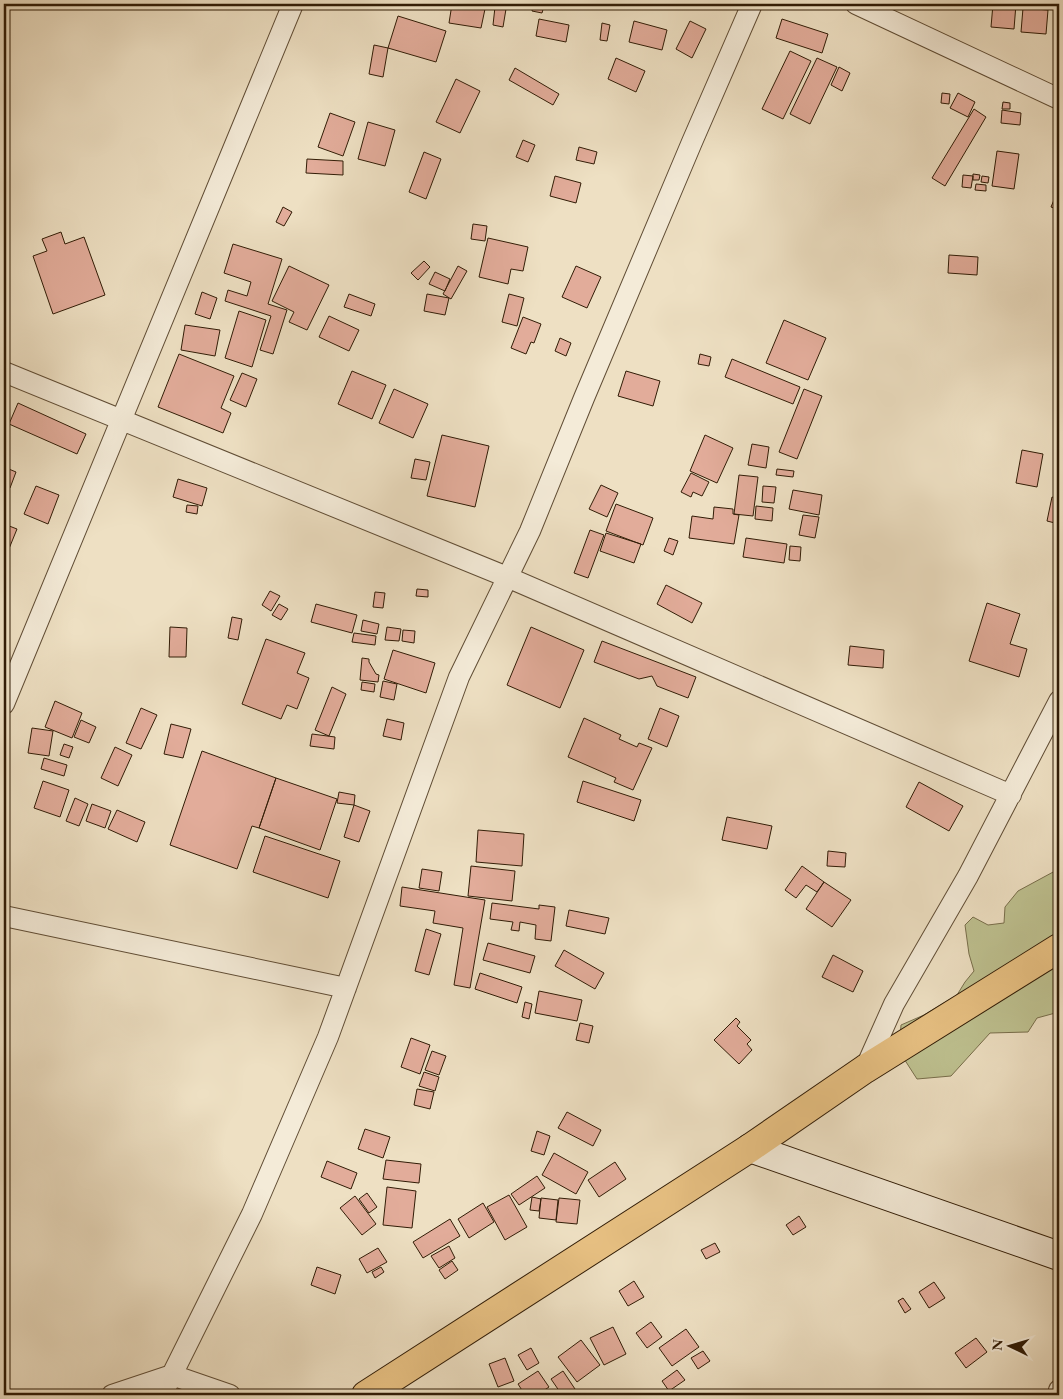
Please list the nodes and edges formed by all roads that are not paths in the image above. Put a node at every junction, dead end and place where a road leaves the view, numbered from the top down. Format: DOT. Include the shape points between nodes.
graph roads {
  1 [pos="293,4"];
  2 [pos="752,4"];
  3 [pos="856,4"];
  4 [pos="1059,99"];
  5 [pos="4,372"];
  6 [pos="121,419"];
  7 [pos="507,577"];
  8 [pos="1059,701"];
  9 [pos="4,704"];
  10 [pos="1011,795"];
  11 [pos="4,916"];
  12 [pos="1059,948"];
  13 [pos="346,988"];
  14 [pos="865,1069"];
  15 [pos="750,1148"];
  16 [pos="1059,1256"];
  17 [pos="172,1374"];
  18 [pos="1059,1390"];
  19 [pos="112,1395"];
  20 [pos="162,1395"];
  21 [pos="230,1395"];
  22 [pos="366,1395"];
  23 [pos="1058,1395"];
  1 -- 6 [label="street"];
  2 -- 7 [label="street" via="530,530"];
  3 -- 4 [label="street"];
  5 -- 6 [label="street"];
  6 -- 7 [label="street"];
  6 -- 9 [label="street"];
  7 -- 10 [label="street"];
  7 -- 13 [label="street" via="458,677"];
  8 -- 10 [label="street"];
  10 -- 14 [label="street" via="894,1004"];
  11 -- 13 [label="street"];
  12 -- 14 [label="highway"];
  13 -- 17 [label="street" via="252,1214"];
  14 -- 15 [label="highway"];
  15 -- 16 [label="street"];
  15 -- 22 [label="highway"];
  17 -- 19 [label="street"];
  17 -- 20 [label="street"];
  17 -- 21 [label="street"];
  18 -- 23 [label="street"];
}
